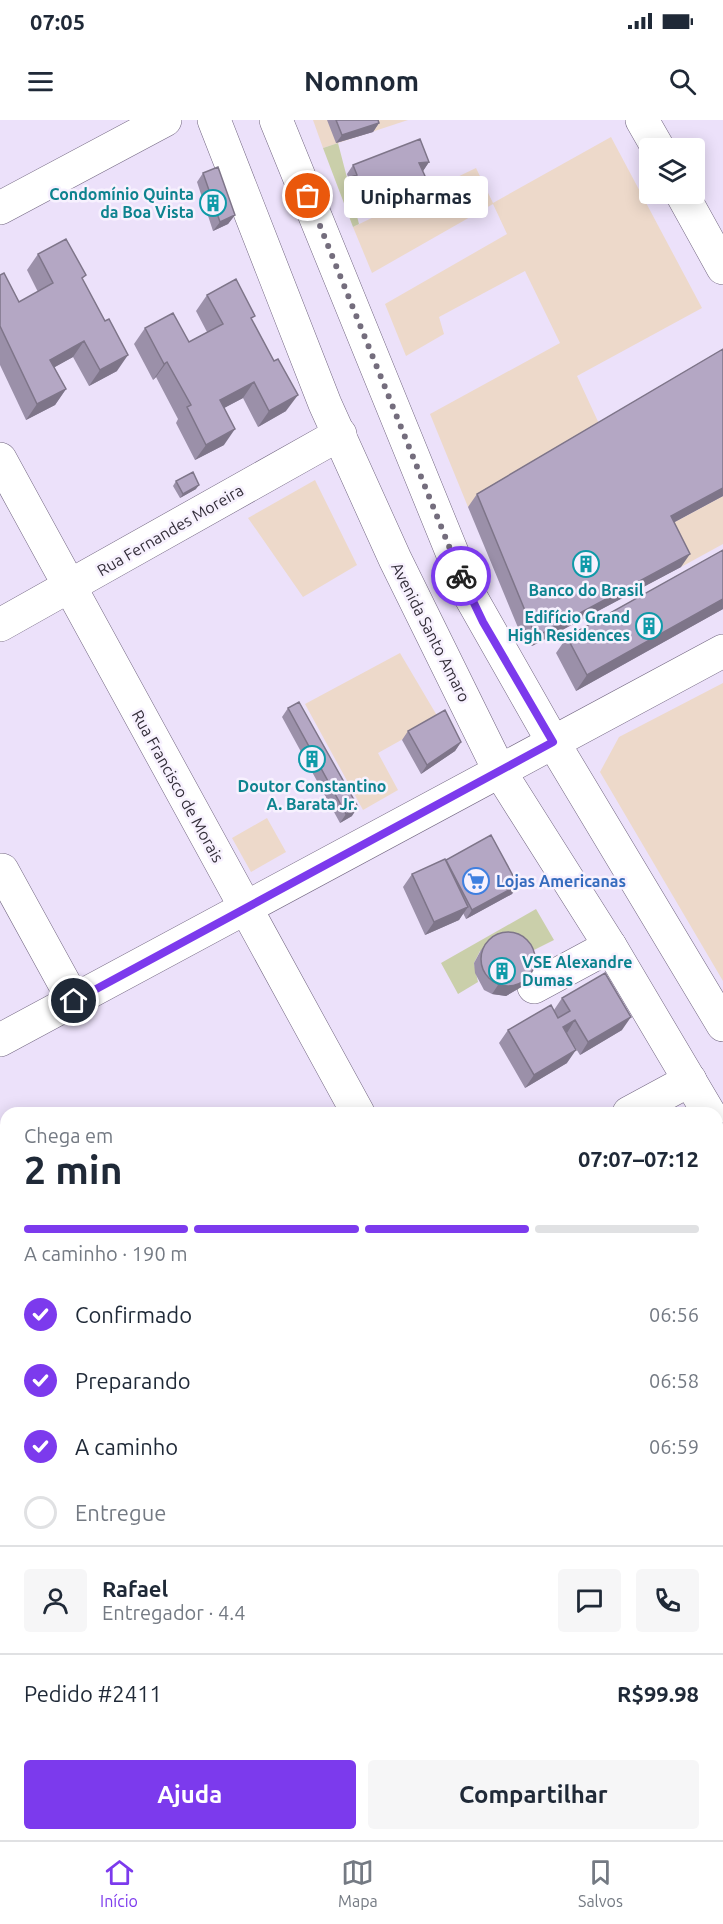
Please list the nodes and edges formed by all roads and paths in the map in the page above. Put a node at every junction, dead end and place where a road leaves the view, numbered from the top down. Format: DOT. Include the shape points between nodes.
graph roads {
  1 [pos="214,120"];
  2 [pos="276,120"];
  3 [pos="642,120"];
  4 [pos="153,123"];
  5 [pos="652,138"];
  6 [pos="688,204"];
  7 [pos="0,208"];
  8 [pos="723,268"];
  9 [pos="340,434"];
  10 [pos="0,459"];
  11 [pos="70,588"];
  12 [pos="0,625"];
  13 [pos="723,651"];
  14 [pos="553,742"];
  15 [pos="500,772"];
  16 [pos="2,870"];
  17 [pos="246,908"];
  18 [pos="609,946"];
  19 [pos="534,987"];
  20 [pos="74,1001"];
  21 [pos="723,1025"];
  22 [pos="0,1040"];
  23 [pos="690,1080"];
  24 [pos="355,1107"];
  25 [pos="640,1107"];
  26 [pos="706,1107"];
  1 -- 9 [label="street, Avenida Santo Amaro"];
  2 -- 14 [label="street" via="469,594"];
  3 -- 5 [label="street"];
  4 -- 7 [label="street"];
  6 -- 8 [label="street"];
  9 -- 11 [label="street, Rua Fernandes Moreira"];
  9 -- 15 [label="street, Avenida Santo Amaro" via="395,559"];
  10 -- 11 [label="street, Rua Francisco de Morais"];
  11 -- 12 [label="street, Rua Fernandes Moreira"];
  11 -- 17 [label="street, Rua Francisco de Morais"];
  13 -- 14 [label="street"];
  14 -- 15 [label="street"];
  14 -- 21 [label="street"];
  15 -- 17 [label="street"];
  15 -- 18 [label="street, Avenida Santo Amaro"];
  16 -- 20 [label="street"];
  17 -- 20 [label="street"];
  17 -- 24 [label="street, Rua Francisco de Morais"];
  18 -- 19 [label="street"];
  18 -- 23 [label="street, Avenida Santo Amaro"];
  20 -- 22 [label="street"];
  23 -- 25 [label="street"];
  23 -- 26 [label="street, Avenida Santo Amaro"];
}
